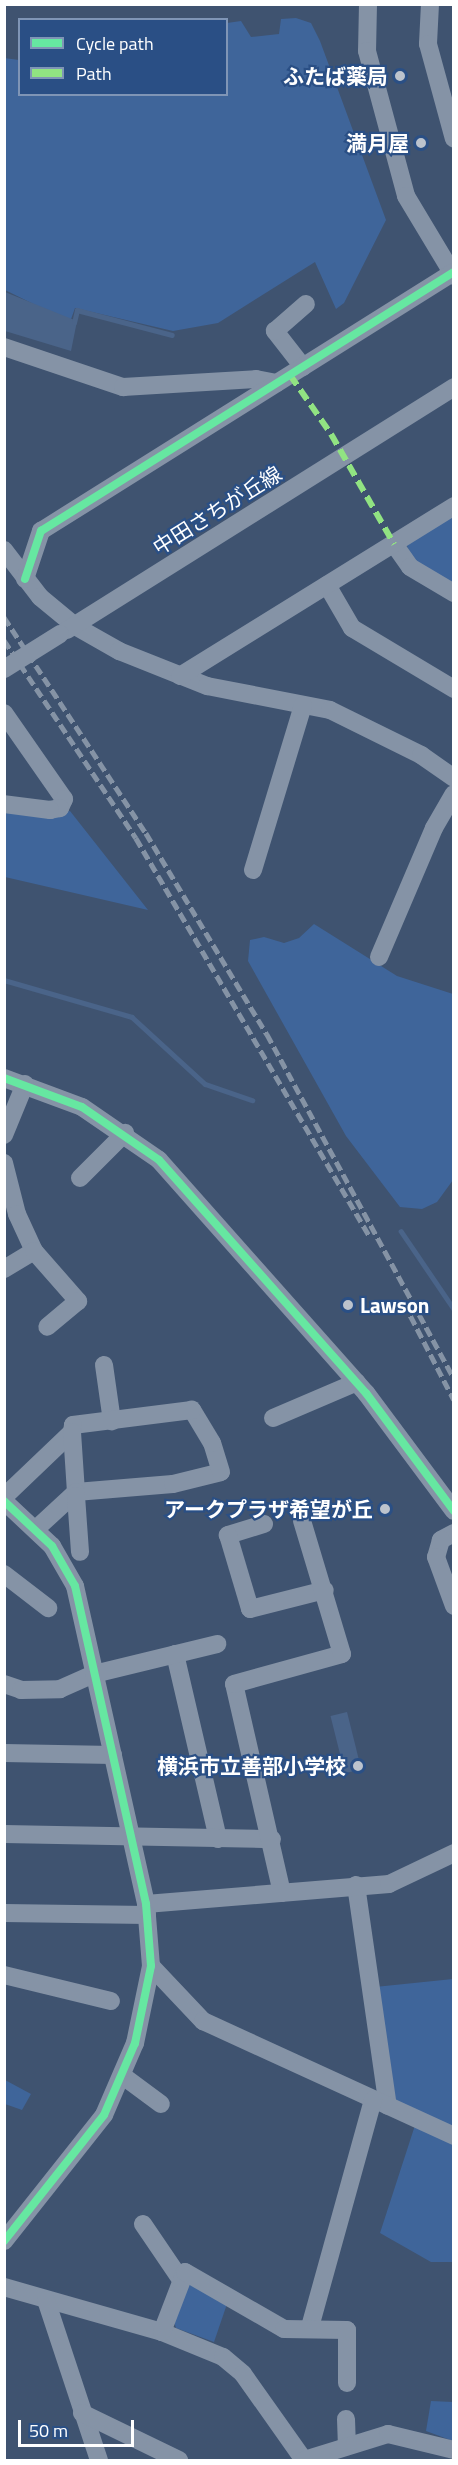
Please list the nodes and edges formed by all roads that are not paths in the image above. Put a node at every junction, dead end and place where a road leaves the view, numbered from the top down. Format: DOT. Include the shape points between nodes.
graph roads {
  1 [pos="368,4"];
  2 [pos="430,4"];
  3 [pos="453,139"];
  4 [pos="453,274"];
  5 [pos="306,304"];
  6 [pos="4,347"];
  7 [pos="303,366"];
  8 [pos="276,383"];
  9 [pos="453,387"];
  10 [pos="453,506"];
  11 [pos="394,543"];
  12 [pos="4,550"];
  13 [pos="25,579"];
  14 [pos="327,585"];
  15 [pos="453,593"];
  16 [pos="68,630"];
  17 [pos="4,669"];
  18 [pos="180,676"];
  19 [pos="453,689"];
  20 [pos="303,705"];
  21 [pos="4,713"];
  22 [pos="453,778"];
  23 [pos="453,794"];
  24 [pos="4,804"];
  25 [pos="253,870"];
  26 [pos="379,957"];
  27 [pos="4,1078"];
  28 [pos="25,1084"];
  29 [pos="125,1132"];
  30 [pos="4,1135"];
  31 [pos="4,1163"];
  32 [pos="81,1178"];
  33 [pos="34,1251"];
  34 [pos="4,1269"];
  35 [pos="47,1328"];
  36 [pos="104,1365"];
  37 [pos="357,1382"];
  38 [pos="273,1418"];
  39 [pos="112,1421"];
  40 [pos="72,1432"];
  41 [pos="448,1491"];
  42 [pos="76,1492"];
  43 [pos="4,1499"];
  44 [pos="453,1510"];
  45 [pos="302,1521"];
  46 [pos="264,1524"];
  47 [pos="37,1528"];
  48 [pos="453,1533"];
  49 [pos="80,1552"];
  50 [pos="4,1574"];
  51 [pos="325,1590"];
  52 [pos="453,1606"];
  53 [pos="48,1608"];
  54 [pos="217,1644"];
  55 [pos="175,1654"];
  56 [pos="94,1674"];
  57 [pos="5,1684"];
  58 [pos="4,1753"];
  59 [pos="113,1755"];
  60 [pos="4,1834"];
  61 [pos="131,1838"];
  62 [pos="218,1839"];
  63 [pos="272,1839"];
  64 [pos="453,1853"];
  65 [pos="356,1885"];
  66 [pos="282,1893"];
  67 [pos="146,1910"];
  68 [pos="4,1913"];
  69 [pos="151,1966"];
  70 [pos="4,1975"];
  71 [pos="144,2008"];
  72 [pos="123,2076"];
  73 [pos="380,2103"];
  74 [pos="161,2104"];
  75 [pos="453,2136"];
  76 [pos="143,2224"];
  77 [pos="8,2230"];
  78 [pos="181,2280"];
  79 [pos="4,2287"];
  80 [pos="46,2300"];
  81 [pos="310,2327"];
  82 [pos="162,2332"];
  83 [pos="347,2383"];
  84 [pos="82,2413"];
  85 [pos="346,2419"];
  86 [pos="347,2445"];
  87 [pos="453,2450"];
  88 [pos="99,2460"];
  89 [pos="179,2460"];
  90 [pos="304,2460"];
  1 -- 4 [label="street" via="367,51 406,196"];
  2 -- 3 [label="street" via="428,44"];
  4 -- 7 [label="street"];
  5 -- 7 [label="street" via="275,331"];
  6 -- 8 [label="street" via="123,387 256,379"];
  7 -- 8 [label="street"];
  8 -- 13 [label="street" via="41,531"];
  9 -- 16 [label="street, 中田さちが丘線"];
  10 -- 11 [label="street"];
  11 -- 14 [label="street"];
  11 -- 15 [label="street" via="410,567"];
  12 -- 13 [label="street"];
  13 -- 16 [label="street"];
  14 -- 18 [label="street"];
  14 -- 19 [label="street" via="352,628"];
  16 -- 17 [label="street, 中田さちが丘線, bridge"];
  16 -- 18 [label="street"];
  18 -- 20 [label="street" via="274,702"];
  20 -- 22 [label="street" via="360,722"];
  20 -- 25 [label="street"];
  21 -- 24 [label="street" via="64,799 60,808 50,810"];
  23 -- 26 [label="street" via="434,828"];
  27 -- 28 [label="street"];
  28 -- 29 [label="street" via="82,1107"];
  28 -- 30 [label="street"];
  29 -- 32 [label="street"];
  29 -- 37 [label="street" via="159,1160"];
  31 -- 33 [label="street" via="17,1214"];
  33 -- 34 [label="street"];
  33 -- 35 [label="street" via="78,1301"];
  36 -- 39 [label="street"];
  37 -- 38 [label="street"];
  37 -- 41 [label="street"];
  39 -- 40 [label="street" via="73,1425"];
  39 -- 42 [label="street" via="192,1410 212,1443 221,1472 172,1484"];
  40 -- 42 [label="street"];
  40 -- 43 [label="street"];
  41 -- 44 [label="street"];
  42 -- 47 [label="street"];
  42 -- 49 [label="street"];
  43 -- 47 [label="street"];
  45 -- 51 [label="street"];
  46 -- 51 [label="street" via="228,1535 250,1609"];
  47 -- 56 [label="street" via="65,1566"];
  48 -- 52 [label="street" via="441,1540 436,1557"];
  50 -- 53 [label="street"];
  51 -- 63 [label="street" via="342,1654 234,1684"];
  54 -- 55 [label="street"];
  55 -- 56 [label="street"];
  55 -- 62 [label="street"];
  56 -- 57 [label="street" via="60,1689 21,1690"];
  56 -- 59 [label="street"];
  58 -- 59 [label="street"];
  59 -- 61 [label="street"];
  60 -- 61 [label="street"];
  61 -- 62 [label="street"];
  61 -- 67 [label="street"];
  62 -- 63 [label="street"];
  63 -- 66 [label="street"];
  64 -- 65 [label="street" via="389,1884"];
  65 -- 66 [label="street"];
  65 -- 73 [label="street"];
  66 -- 67 [label="street"];
  67 -- 68 [label="street"];
  67 -- 69 [label="street"];
  69 -- 71 [label="street"];
  69 -- 73 [label="street" via="203,2021"];
  70 -- 71 [label="street"];
  71 -- 72 [label="street"];
  72 -- 74 [label="street"];
  72 -- 77 [label="street" via="79,2151"];
  73 -- 75 [label="street"];
  73 -- 81 [label="street"];
  76 -- 78 [label="street"];
  78 -- 81 [label="street" via="184,2272 284,2329"];
  78 -- 82 [label="street"];
  79 -- 80 [label="street"];
  80 -- 82 [label="street"];
  80 -- 84 [label="street"];
  81 -- 83 [label="street" via="347,2330"];
  82 -- 90 [label="street" via="236,2367"];
  84 -- 88 [label="street"];
  84 -- 89 [label="street"];
  85 -- 86 [label="street"];
  86 -- 87 [label="street" via="388,2434"];
  86 -- 90 [label="street"];
}
